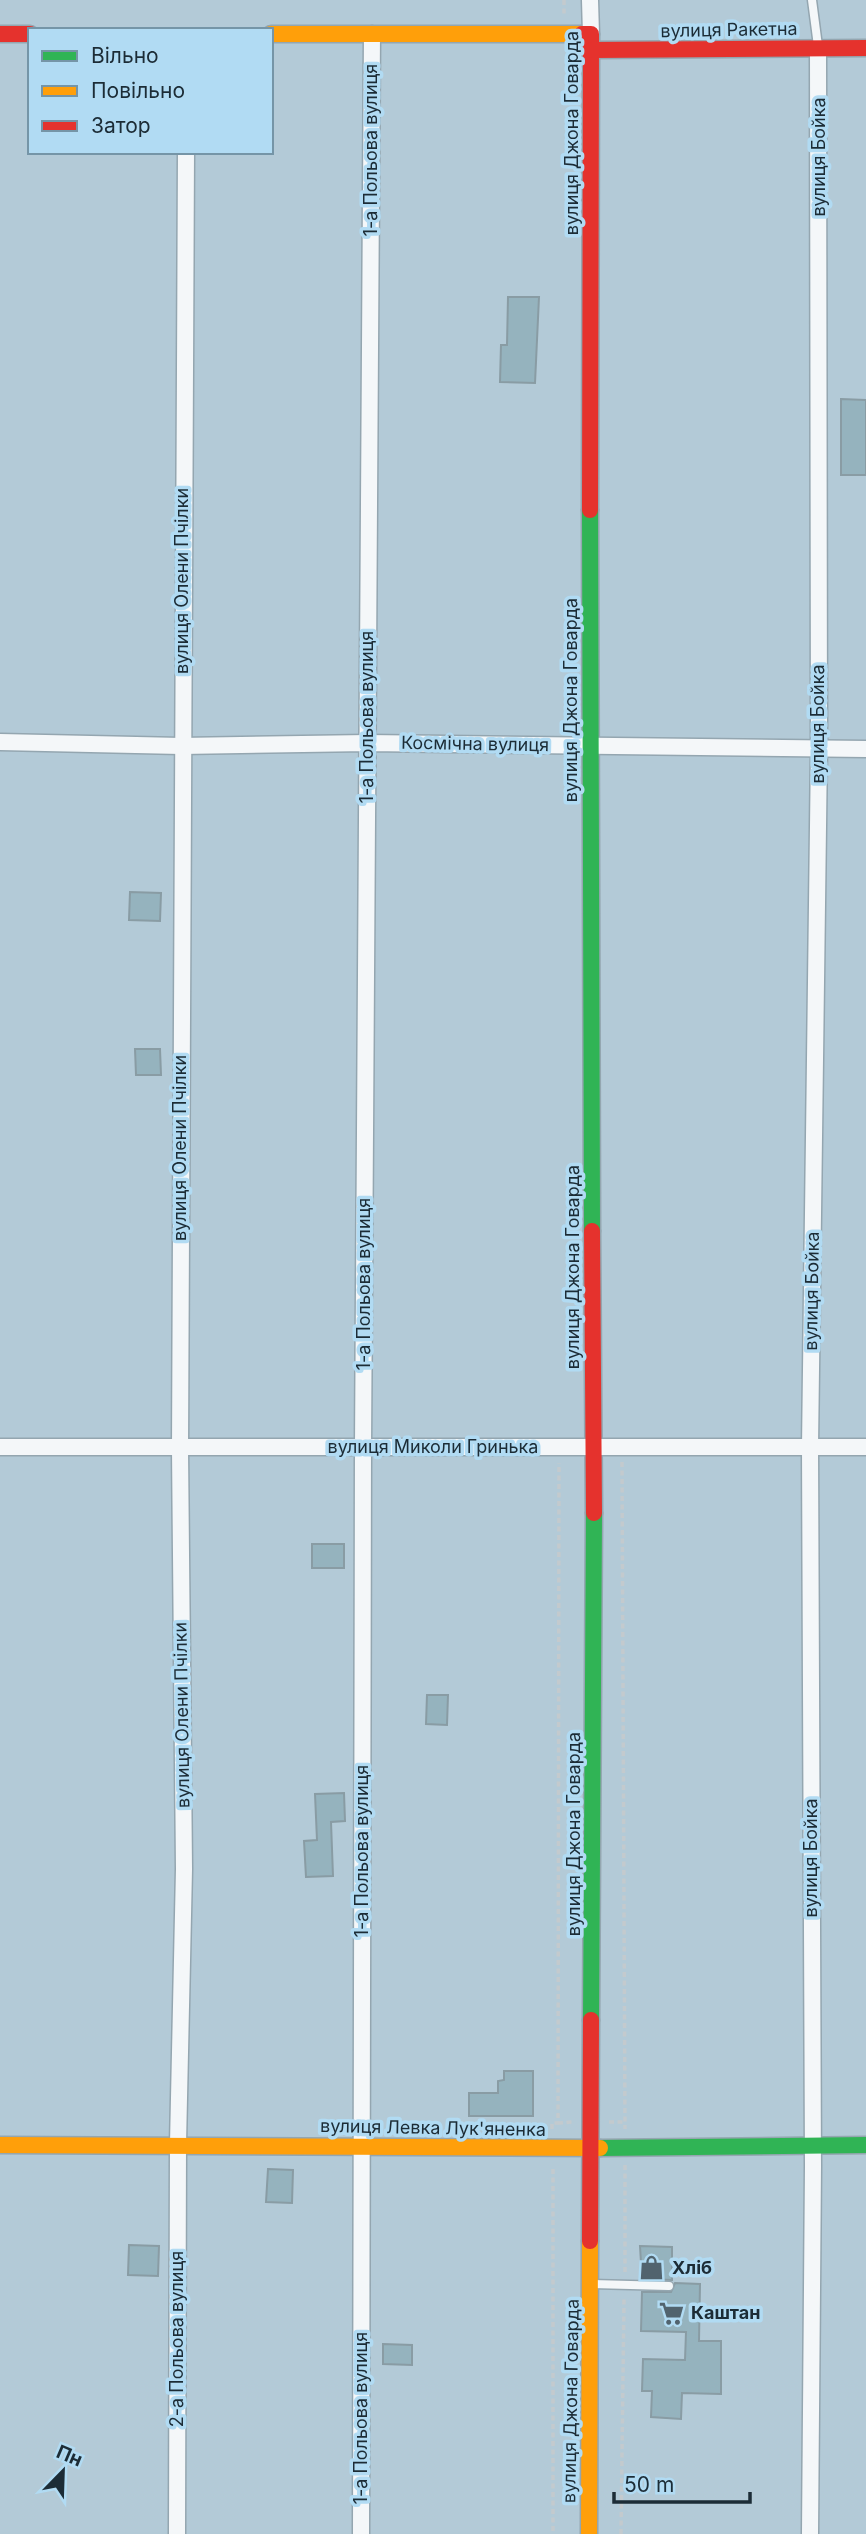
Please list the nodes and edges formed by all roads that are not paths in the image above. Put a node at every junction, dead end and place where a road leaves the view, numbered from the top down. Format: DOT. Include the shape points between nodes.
graph roads {
  1 [pos="590,0"];
  2 [pos="813,0"];
  3 [pos="0,34"];
  4 [pos="28,34"];
  5 [pos="273,34"];
  6 [pos="372,34"];
  7 [pos="592,42"];
  8 [pos="818,48"];
  9 [pos="866,48"];
  10 [pos="186,154"];
  11 [pos="0,742"];
  12 [pos="367,743"];
  13 [pos="589,745"];
  14 [pos="181,746"];
  15 [pos="819,749"];
  16 [pos="866,749"];
  17 [pos="363,1446"];
  18 [pos="0,1447"];
  19 [pos="810,1447"];
  20 [pos="866,1447"];
  21 [pos="594,1448"];
  22 [pos="180,1449"];
  23 [pos="178,2144"];
  24 [pos="0,2145"];
  25 [pos="362,2146"];
  26 [pos="812,2146"];
  27 [pos="866,2146"];
  28 [pos="592,2148"];
  29 [pos="592,2284"];
  30 [pos="669,2286"];
  31 [pos="177,2534"];
  32 [pos="361,2534"];
  33 [pos="589,2534"];
  34 [pos="810,2534"];
  1 -- 7 [label="street, вулиця Джона Говарда"];
  2 -- 8 [label="lane"];
  3 -- 4 [label="street"];
  5 -- 6 [label="street, вулиця Ракетна"];
  6 -- 7 [label="street, вулиця Ракетна"];
  6 -- 12 [label="street, 1-а Польова вулиця"];
  7 -- 8 [label="street, вулиця Ракетна"];
  7 -- 13 [label="street, вулиця Джона Говарда"];
  8 -- 9 [label="street, вулиця Ракетна"];
  8 -- 15 [label="street, вулиця Бойка"];
  10 -- 14 [label="street, вулиця Олени Пчілки"];
  11 -- 14 [label="street, Космічна вулиця"];
  12 -- 13 [label="street, Космічна вулиця"];
  12 -- 14 [label="street, Космічна вулиця"];
  12 -- 17 [label="street, 1-а Польова вулиця"];
  13 -- 15 [label="street, Космічна вулиця"];
  13 -- 21 [label="street, вулиця Джона Говарда"];
  14 -- 22 [label="street, вулиця Олени Пчілки"];
  15 -- 16 [label="street, Космічна вулиця"];
  15 -- 19 [label="street, вулиця Бойка"];
  17 -- 21 [label="street, вулиця Миколи Гринька"];
  17 -- 22 [label="street, вулиця Миколи Гринька"];
  17 -- 25 [label="street, 1-а Польова вулиця"];
  18 -- 22 [label="street, вулиця Миколи Гринька"];
  19 -- 20 [label="street, вулиця Миколи Гринька"];
  19 -- 21 [label="street, вулиця Миколи Гринька"];
  19 -- 26 [label="street, вулиця Бойка"];
  21 -- 28 [label="street, вулиця Джона Говарда"];
  22 -- 23 [label="street, вулиця Олени Пчілки" via="184,1868"];
  23 -- 24 [label="street, вулиця Левка Лук'яненка"];
  23 -- 25 [label="street, вулиця Левка Лук'яненка"];
  23 -- 31 [label="street, 2-а Польова вулиця"];
  25 -- 28 [label="street, вулиця Левка Лук'яненка"];
  25 -- 32 [label="street, 1-а Польова вулиця"];
  26 -- 27 [label="street, вулиця Левка Лук'яненка"];
  26 -- 28 [label="street, вулиця Левка Лук'яненка"];
  26 -- 34 [label="street, вулиця Бойка"];
  28 -- 29 [label="street, вулиця Джона Говарда"];
  29 -- 30 [label="lane"];
  29 -- 33 [label="street, вулиця Джона Говарда"];
}
